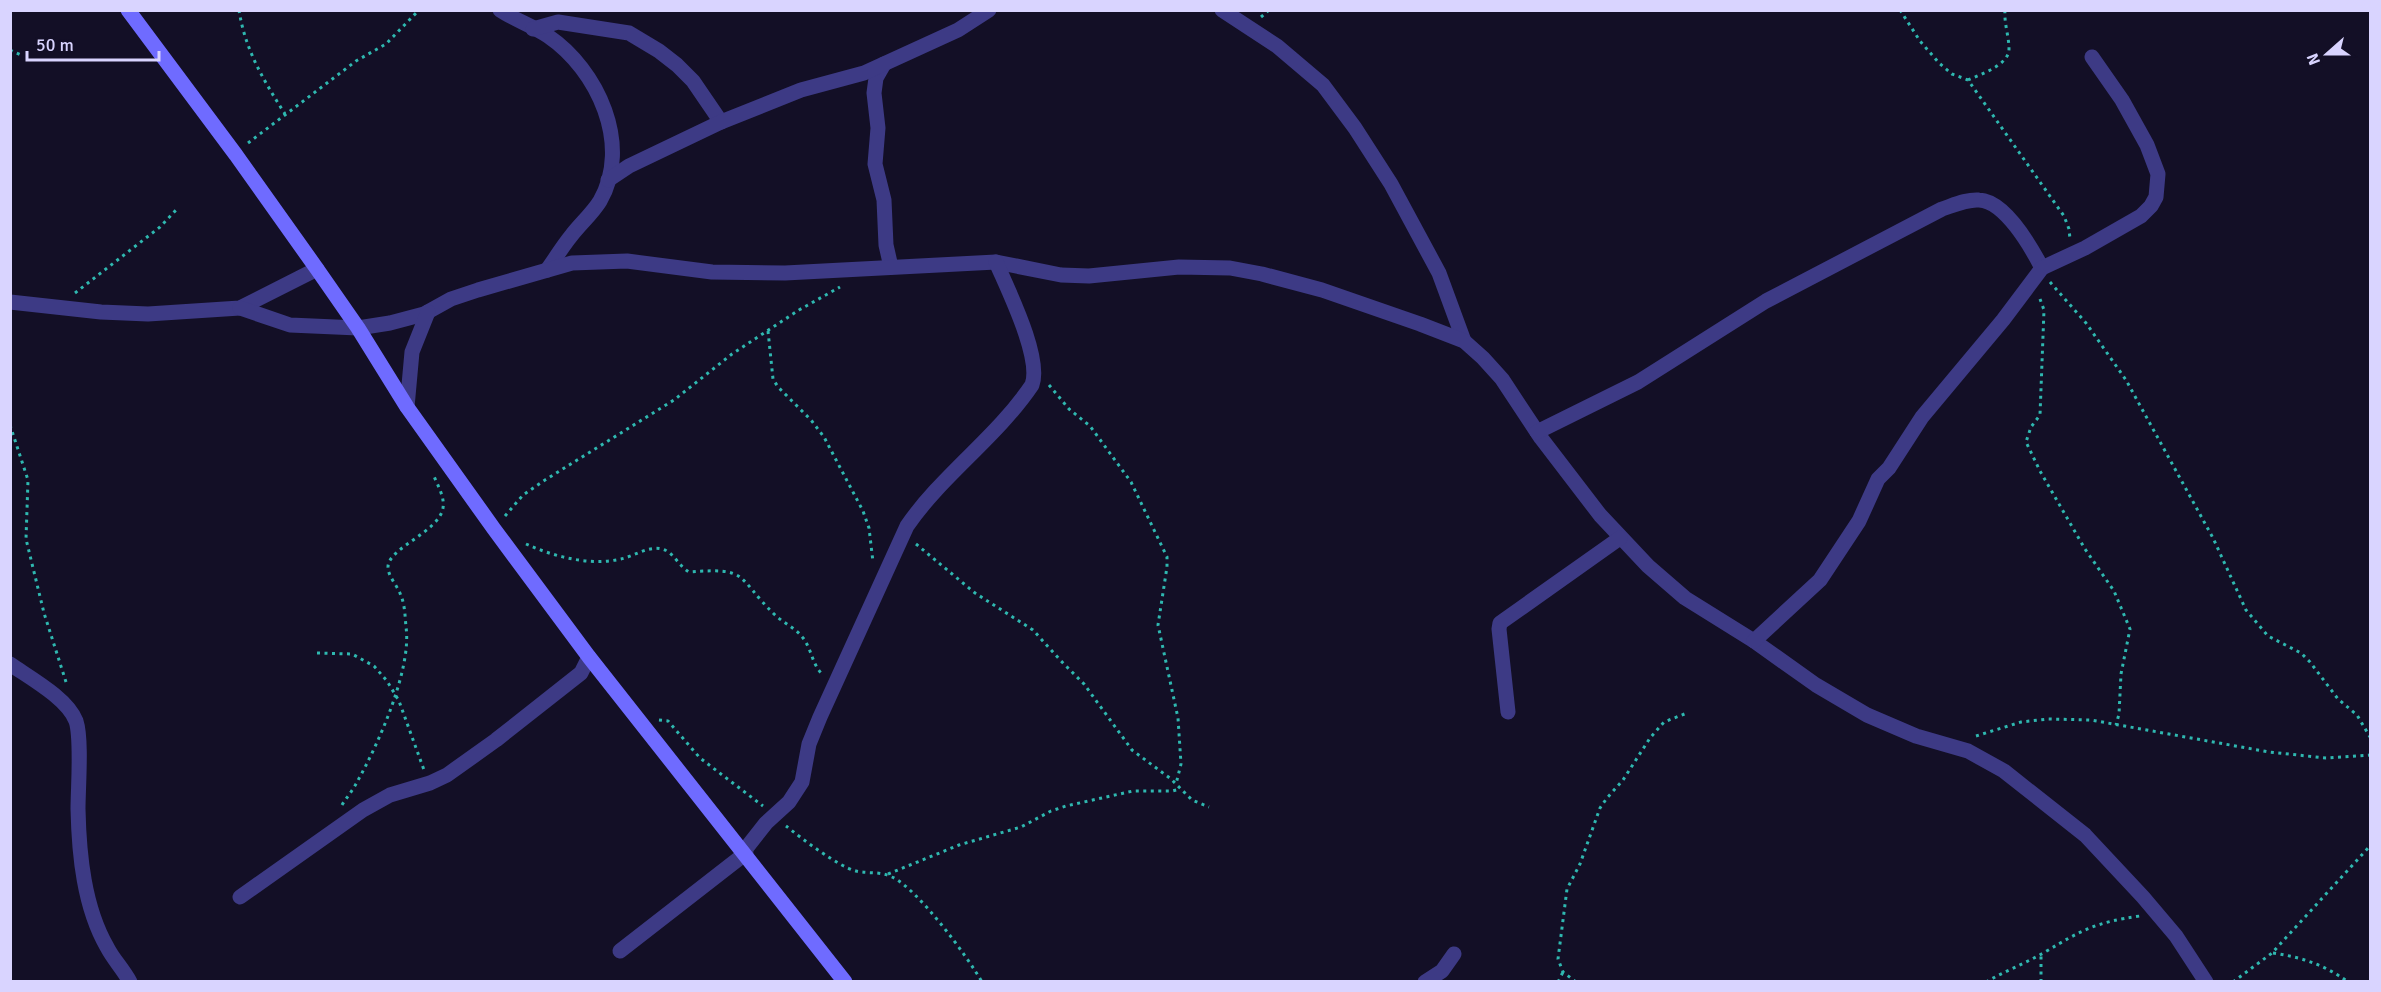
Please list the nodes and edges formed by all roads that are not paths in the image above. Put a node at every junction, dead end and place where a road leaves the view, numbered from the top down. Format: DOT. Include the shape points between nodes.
graph roads {
  1 [pos="128,10"];
  2 [pos="500,10"];
  3 [pos="989,10"];
  4 [pos="1222,10"];
  5 [pos="533,29"];
  6 [pos="2092,57"];
  7 [pos="884,64"];
  8 [pos="721,123"];
  9 [pos="608,180"];
  10 [pos="996,262"];
  11 [pos="891,267"];
  12 [pos="316,269"];
  13 [pos="547,270"];
  14 [pos="2038,273"];
  15 [pos="10,302"];
  16 [pos="240,308"];
  17 [pos="428,312"];
  18 [pos="358,328"];
  19 [pos="1464,341"];
  20 [pos="407,407"];
  21 [pos="1537,432"];
  22 [pos="1620,538"];
  23 [pos="1754,641"];
  24 [pos="589,657"];
  25 [pos="10,664"];
  26 [pos="1508,711"];
  27 [pos="745,852"];
  28 [pos="240,897"];
  29 [pos="620,951"];
  30 [pos="1454,954"];
  31 [pos="130,981"];
  32 [pos="845,981"];
  33 [pos="1425,981"];
  34 [pos="2206,981"];
  1 -- 12 [label="street"];
  2 -- 5 [label="street"];
  3 -- 7 [label="street" via="958,30"];
  4 -- 19 [label="street" via="1276,46 1323,85 1355,128 1391,184 1438,273"];
  5 -- 8 [label="street" via="558,22 629,33 677,65 693,81"];
  5 -- 9 [label="street" via="548,36 573,58 595,90 613,139"];
  6 -- 14 [label="street" via="2147,145 2158,174 2156,197 2141,216"];
  7 -- 8 [label="street" via="801,90"];
  7 -- 11 [label="street" via="874,93 878,128 875,164 884,200"];
  8 -- 9 [label="street" via="629,166"];
  9 -- 13 [label="street" via="595,207"];
  10 -- 11 [label="street"];
  10 -- 19 [label="street" via="1061,275 1089,276 1179,267 1230,268 1322,290"];
  10 -- 27 [label="street" via="1030,347 1035,376 1026,393 976,451 917,511 832,688 809,744 802,782"];
  11 -- 13 [label="street" via="785,273 712,272 627,261 572,263"];
  12 -- 16 [label="street"];
  12 -- 18 [label="street"];
  13 -- 17 [label="street" via="460,296"];
  14 -- 21 [label="street" via="2030,244 2006,215 1990,203 1971,200 1942,209 1766,301 1638,382"];
  14 -- 23 [label="street" via="1922,417 1878,479 1859,521 1820,580"];
  15 -- 16 [label="street" via="148,314"];
  16 -- 18 [label="street" via="290,325"];
  17 -- 18 [label="street"];
  17 -- 20 [label="street" via="412,352"];
  18 -- 20 [label="street"];
  19 -- 21 [label="street" via="1502,379"];
  20 -- 24 [label="street"];
  21 -- 22 [label="street"];
  22 -- 23 [label="street" via="1685,597"];
  22 -- 26 [label="street" via="1500,622"];
  23 -- 34 [label="street" via="1867,715 1916,736 1968,751 2004,771 2051,806 2085,835 2157,913"];
  24 -- 27 [label="street"];
  24 -- 28 [label="street" via="581,673 447,775 390,795 363,810"];
  25 -- 31 [label="street" via="59,699 76,722 78,811 87,891 107,949"];
  27 -- 29 [label="street"];
  27 -- 32 [label="street"];
  30 -- 33 [label="street" via="1442,971"];
}
